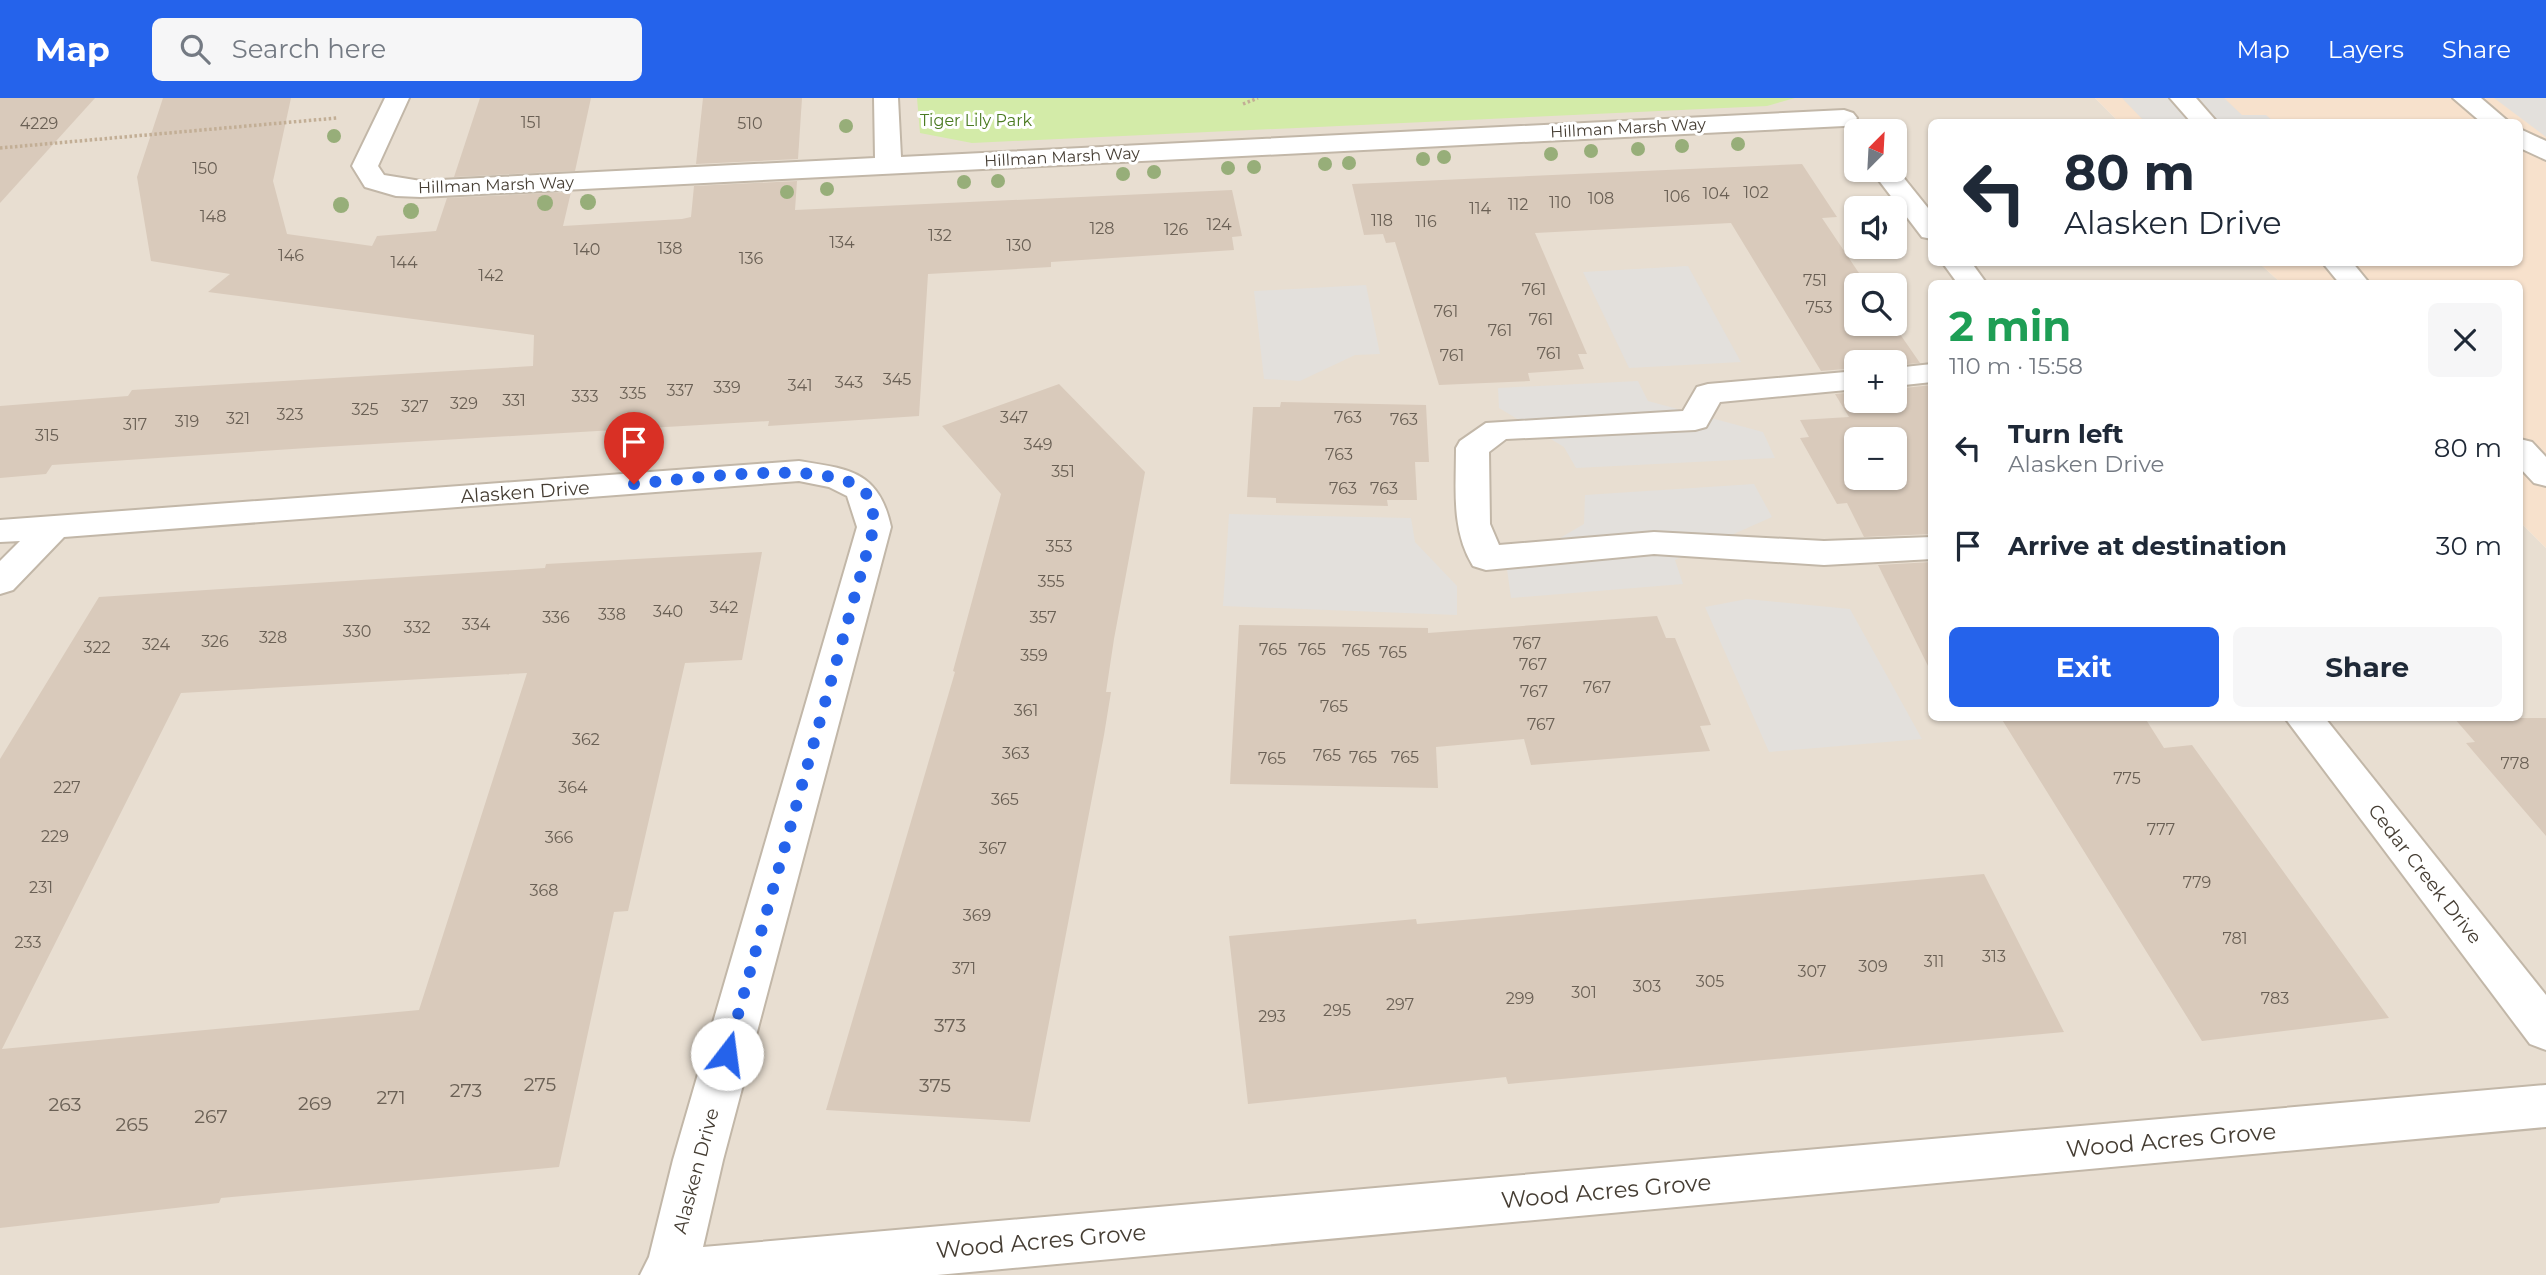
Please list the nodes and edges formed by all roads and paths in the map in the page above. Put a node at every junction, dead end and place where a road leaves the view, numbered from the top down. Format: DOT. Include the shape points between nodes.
graph roads {
  1 [pos="886,98"];
  2 [pos="2182,98"];
  3 [pos="2465,98"];
  4 [pos="395,105"];
  5 [pos="1844,117"];
  6 [pos="2201,119"];
  7 [pos="2492,119"];
  8 [pos="2523,139"];
  9 [pos="0,148"];
  10 [pos="2546,152"];
  11 [pos="888,166"];
  12 [pos="1893,182"];
  13 [pos="1928,226"];
  14 [pos="1959,266"];
  15 [pos="2340,266"];
  16 [pos="1970,280"];
  17 [pos="2352,280"];
  18 [pos="1928,373"];
  19 [pos="1907,376"];
  20 [pos="1844,381"];
  21 [pos="2523,452"];
  22 [pos="2546,476"];
  23 [pos="54,527"];
  24 [pos="0,531"];
  25 [pos="1928,548"];
  26 [pos="0,582"];
  27 [pos="2306,721"];
  28 [pos="2546,1030"];
  29 [pos="2546,1106"];
  30 [pos="668,1275"];
  1 -- 11 [label="street"];
  2 -- 6 [label="street"];
  3 -- 7 [label="street"];
  4 -- 9 [label="path"];
  4 -- 11 [label="street, Hillman Marsh Way" via="365,166 374,181 396,188"];
  5 -- 11 [label="street, Hillman Marsh Way"];
  8 -- 10 [label="street"];
  12 -- 13 [label="street"];
  14 -- 16 [label="street"];
  15 -- 17 [label="street"];
  18 -- 19 [label="street"];
  20 -- 25 [label="street" via="1708,394 1695,420 1498,429 1472,448 1473,524 1486,558 1654,543 1824,553"];
  21 -- 22 [label="street"];
  23 -- 24 [label="street, Alasken Drive"];
  23 -- 26 [label="street"];
  23 -- 30 [label="street, Alasken Drive" via="799,471 840,479 863,490 871,502 874,527"];
  27 -- 28 [label="street, Cedar Creek Drive"];
  29 -- 30 [label="street, Wood Acres Grove"];
}
